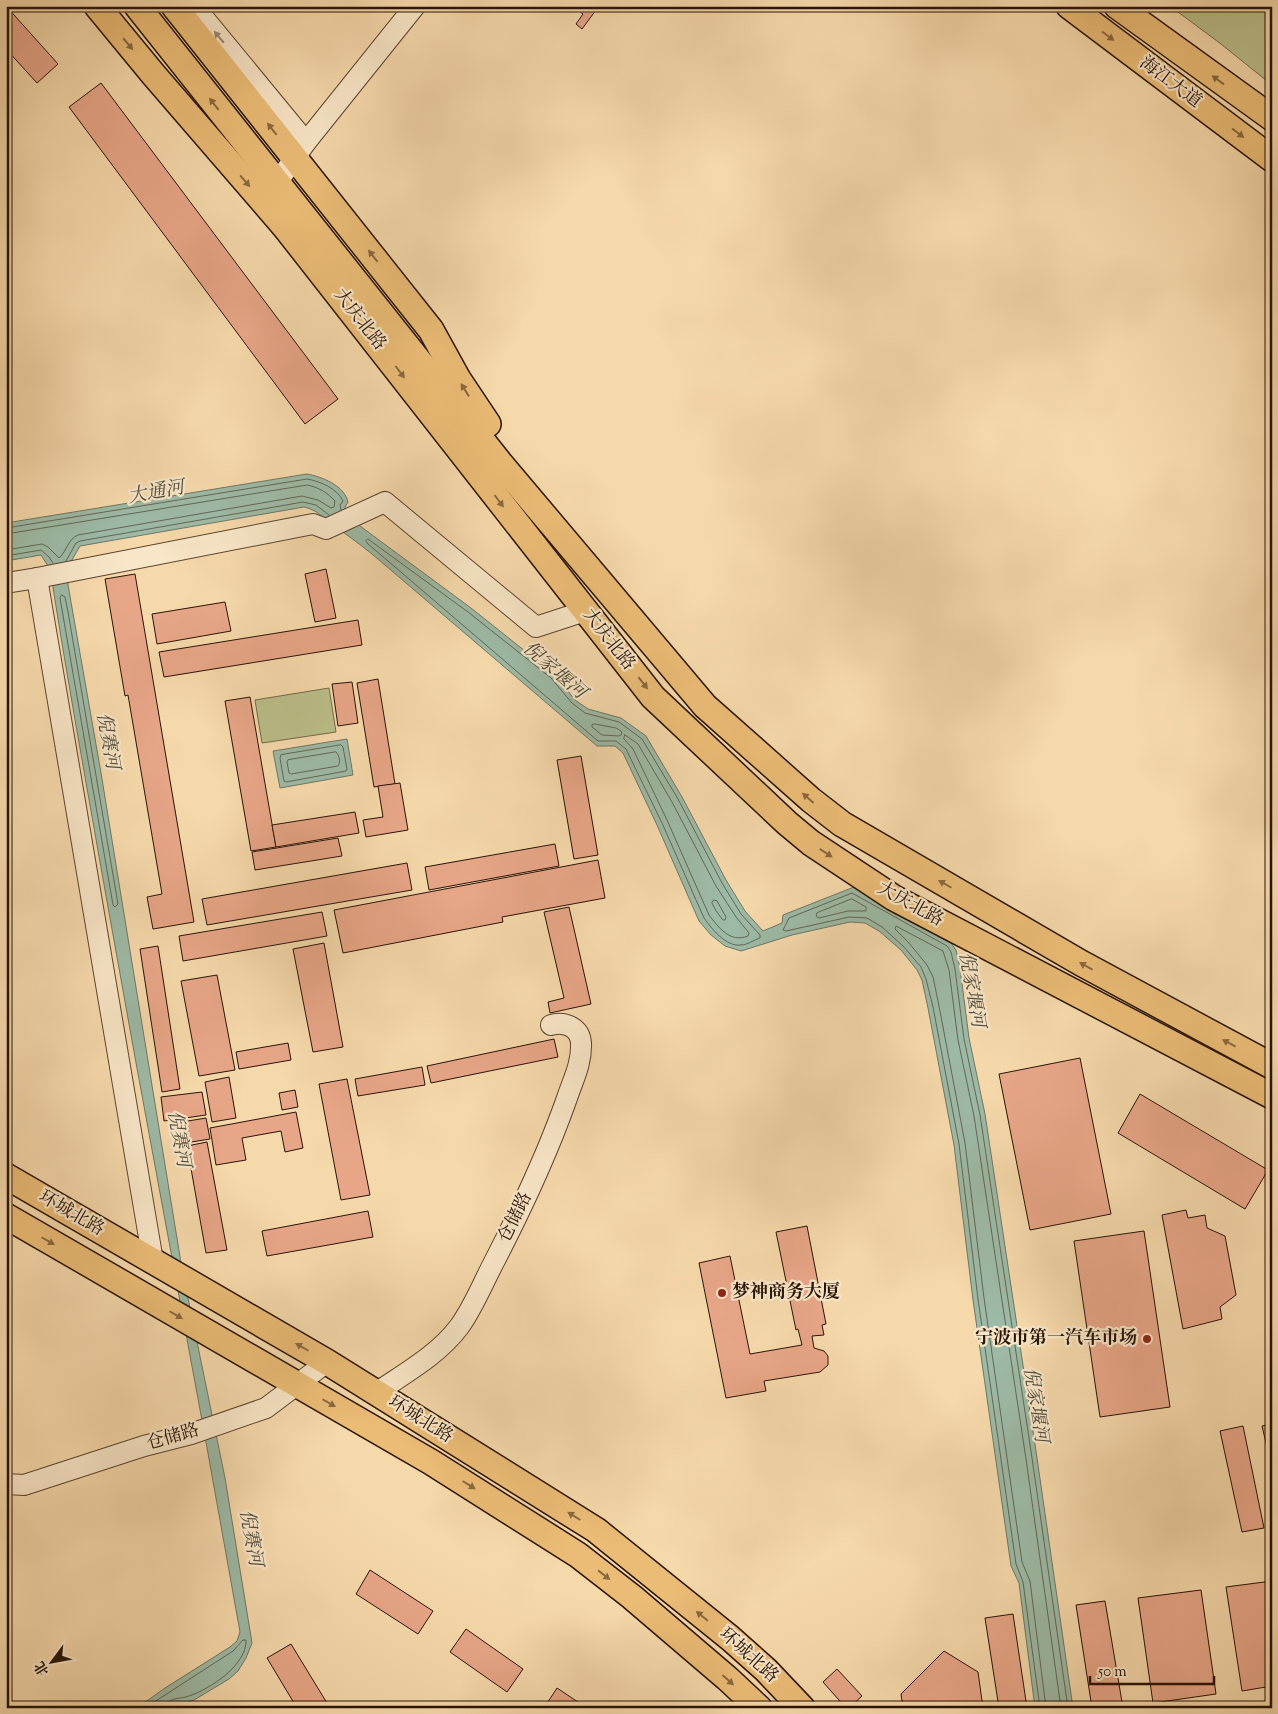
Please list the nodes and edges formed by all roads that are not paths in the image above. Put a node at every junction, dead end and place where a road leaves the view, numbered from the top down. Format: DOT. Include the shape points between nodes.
graph roads {
  1 [pos="97,6"];
  2 [pos="136,6"];
  3 [pos="174,6"];
  4 [pos="194,6"];
  5 [pos="415,6"];
  6 [pos="1069,6"];
  7 [pos="1117,6"];
  8 [pos="1272,118"];
  9 [pos="301,150"];
  10 [pos="1272,159"];
  11 [pos="270,192"];
  12 [pos="500,463"];
  13 [pos="38,577"];
  14 [pos="6,583"];
  15 [pos="585,611"];
  16 [pos="551,1025"];
  17 [pos="1272,1066"];
  18 [pos="1272,1096"];
  19 [pos="6,1176"];
  20 [pos="6,1216"];
  21 [pos="154,1261"];
  22 [pos="327,1362"];
  23 [pos="296,1385"];
  24 [pos="376,1393"];
  25 [pos="6,1484"];
  26 [pos="759,1708"];
  27 [pos="802,1708"];
  1 -- 11 [label="main road, 大庆北路, one-way" via="153,74"];
  11 -- 2 [label="main road, one-way"];
  9 -- 3 [label="main road, one-way"];
  9 -- 4 [label="street, one-way"];
  5 -- 9 [label="street"];
  6 -- 10 [label="main road, 海江大道, one-way"];
  8 -- 7 [label="main road, 海江大道, one-way"];
  9 -- 11 [label="street"];
  12 -- 9 [label="main road, one-way" via="501,446 431,330"];
  11 -- 12 [label="main road, 大庆北路"];
  11 -- 15 [label="main road, 大庆北路, one-way" via="364,326"];
  17 -- 12 [label="main road, 大庆北路, one-way" via="1081,964 842,824 811,800 705,706"];
  13 -- 14 [label="street"];
  13 -- 15 [label="street" via="313,524 326,529 385,502 536,627"];
  13 -- 21 [label="street"];
  15 -- 18 [label="main road, 大庆北路, one-way" via="654,697 811,843 894,898"];
  16 -- 24 [label="street, 仓储路" via="567,1024 576,1032 581,1042 579,1064 527,1197 459,1327 432,1355"];
  19 -- 21 [label="main road, 环城北路"];
  20 -- 23 [label="main road, 环城北路, one-way"];
  22 -- 21 [label="main road, 环城北路, one-way"];
  22 -- 23 [label="street, 仓储路"];
  22 -- 24 [label="main road, 环城北路"];
  23 -- 25 [label="street, 仓储路" via="266,1408 191,1434 24,1485"];
  23 -- 26 [label="main road, 环城北路, one-way" via="431,1462 578,1555 632,1597"];
  27 -- 24 [label="main road, 环城北路, one-way" via="730,1638 596,1530"];
}
